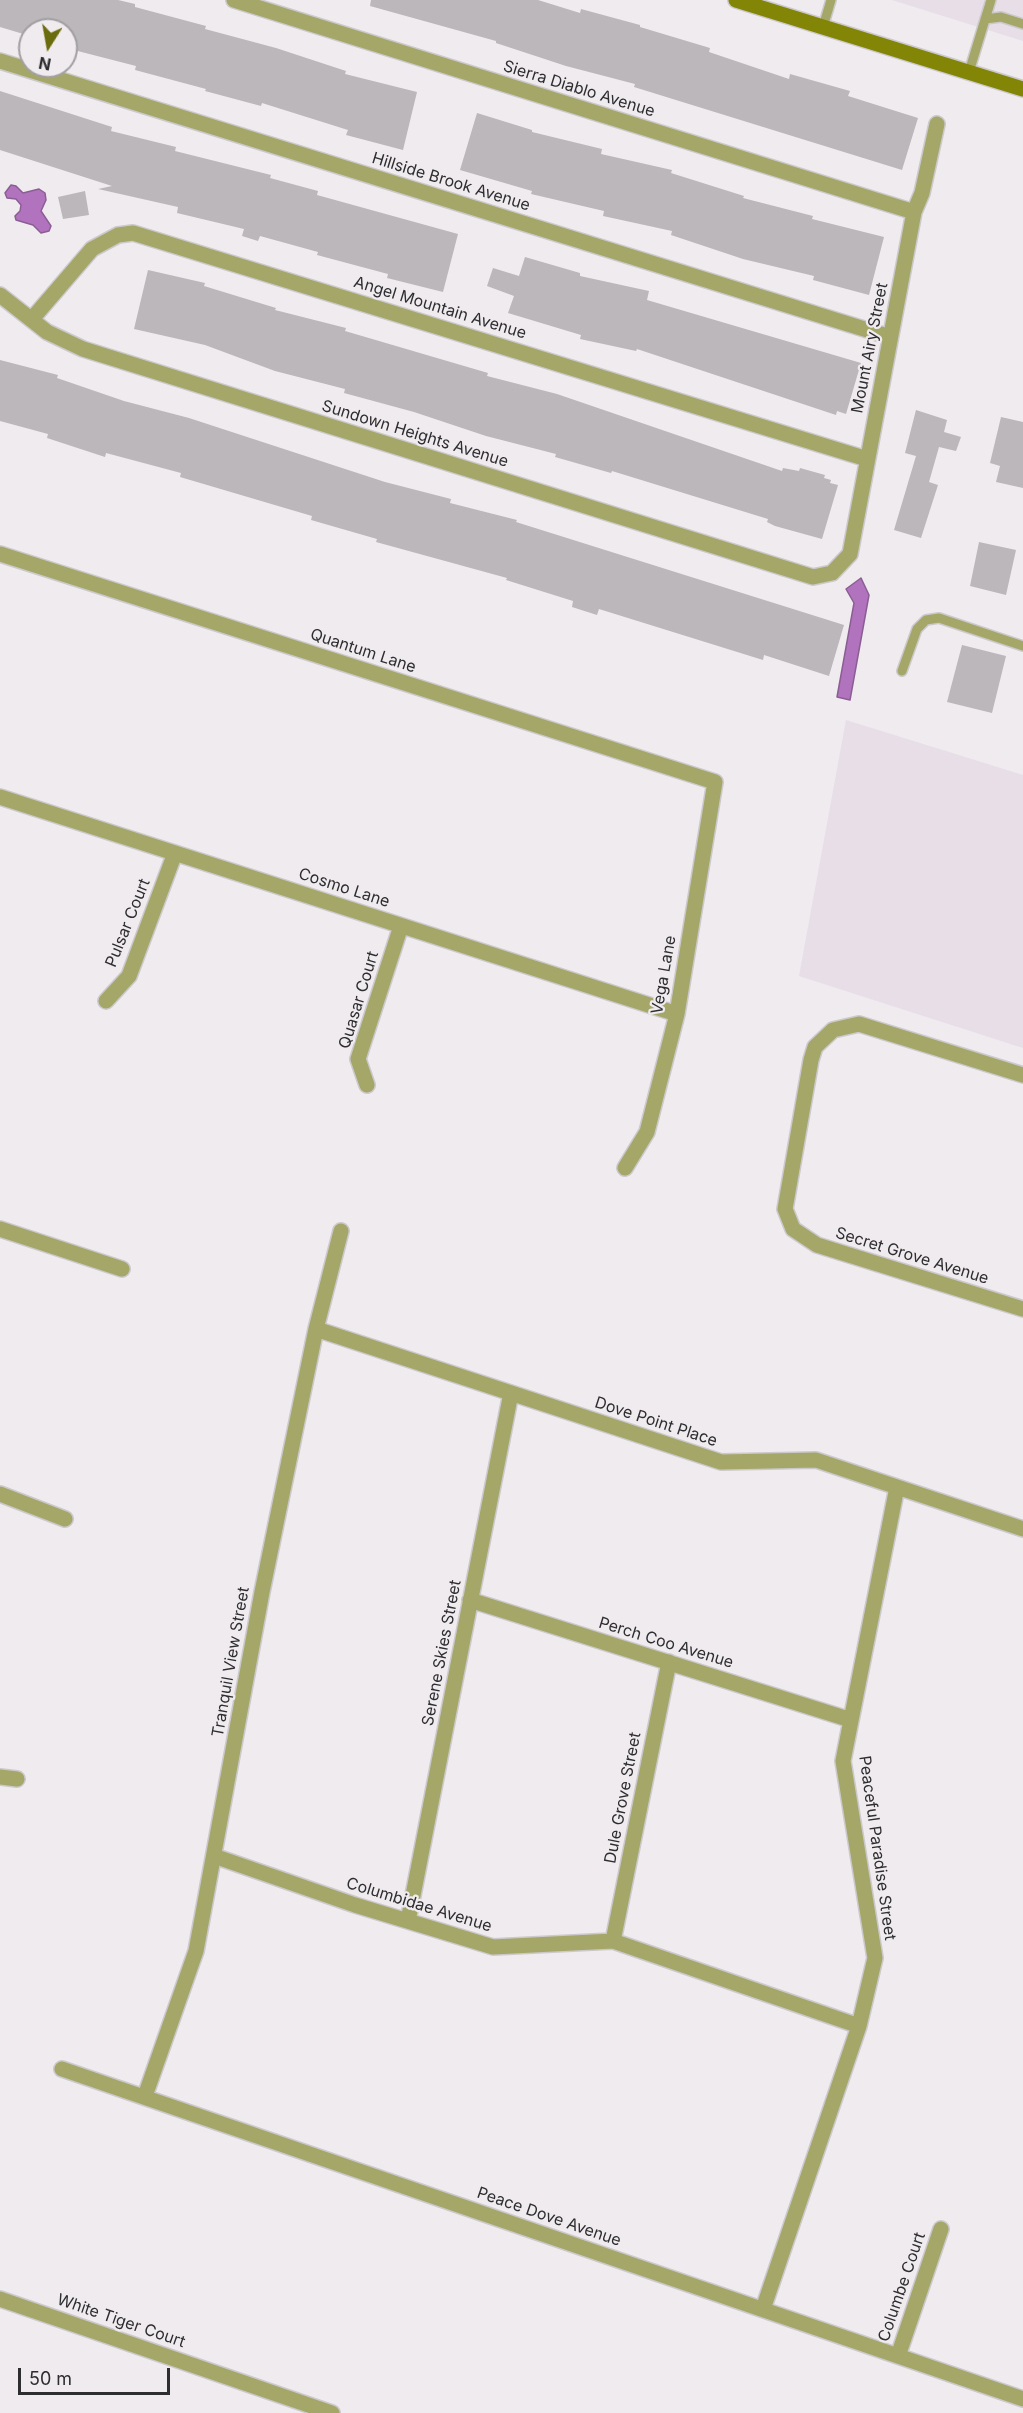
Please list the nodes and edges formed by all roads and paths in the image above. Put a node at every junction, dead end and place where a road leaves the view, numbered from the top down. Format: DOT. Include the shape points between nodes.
graph roads {
  1 [pos="234,0"];
  2 [pos="736,0"];
  3 [pos="831,0"];
  4 [pos="991,0"];
  5 [pos="985,19"];
  6 [pos="1023,24"];
  7 [pos="823,27"];
  8 [pos="0,61"];
  9 [pos="969,72"];
  10 [pos="1023,89"];
  11 [pos="937,124"];
  12 [pos="914,212"];
  13 [pos="0,295"];
  14 [pos="32,319"];
  15 [pos="890,337"];
  16 [pos="867,459"];
  17 [pos="0,554"];
  18 [pos="832,573"];
  19 [pos="1023,646"];
  20 [pos="903,671"];
  21 [pos="715,782"];
  22 [pos="0,797"];
  23 [pos="175,853"];
  24 [pos="400,926"];
  25 [pos="106,1001"];
  26 [pos="677,1014"];
  27 [pos="1023,1075"];
  28 [pos="367,1085"];
  29 [pos="625,1168"];
  30 [pos="0,1229"];
  31 [pos="341,1231"];
  32 [pos="122,1269"];
  33 [pos="1023,1309"];
  34 [pos="316,1329"];
  35 [pos="511,1393"];
  36 [pos="897,1487"];
  37 [pos="0,1494"];
  38 [pos="65,1519"];
  39 [pos="1023,1529"];
  40 [pos="470,1600"];
  41 [pos="669,1662"];
  42 [pos="851,1720"];
  43 [pos="0,1777"];
  44 [pos="17,1779"];
  45 [pos="214,1856"];
  46 [pos="408,1921"];
  47 [pos="613,1941"];
  48 [pos="859,2026"];
  49 [pos="63,2069"];
  50 [pos="145,2096"];
  51 [pos="940,2229"];
  52 [pos="0,2298"];
  53 [pos="762,2309"];
  54 [pos="898,2356"];
  55 [pos="1023,2399"];
  56 [pos="332,2413"];
  1 -- 12 [label="street, Sierra Diablo Avenue"];
  2 -- 7 [label="main road"];
  3 -- 7 [label="lane"];
  4 -- 5 [label="lane"];
  5 -- 6 [label="lane" via="1001,17"];
  5 -- 9 [label="lane"];
  7 -- 9 [label="main road"];
  8 -- 15 [label="street, Hillside Brook Avenue"];
  9 -- 10 [label="main road"];
  11 -- 12 [label="street, Mount Airy Street" via="922,194"];
  12 -- 15 [label="street, Mount Airy Street"];
  13 -- 14 [label="street, Sundown Heights Avenue"];
  14 -- 16 [label="street, Angel Mountain Avenue" via="92,249 118,235 133,233"];
  14 -- 18 [label="street, Sundown Heights Avenue" via="63,342 103,356 813,577"];
  15 -- 16 [label="street, Mount Airy Street"];
  16 -- 18 [label="street, Mount Airy Street" via="850,554"];
  17 -- 21 [label="street, Quantum Lane"];
  19 -- 20 [label="lane" via="939,618 926,620 917,629"];
  21 -- 26 [label="street, Vega Lane"];
  22 -- 23 [label="street, Cosmo Lane"];
  23 -- 24 [label="street, Cosmo Lane"];
  23 -- 25 [label="street, Pulsar Court" via="129,976"];
  24 -- 26 [label="street, Cosmo Lane"];
  24 -- 28 [label="street, Quasar Court" via="358,1059"];
  26 -- 29 [label="street, Vega Lane" via="647,1132"];
  27 -- 33 [label="street, Secret Grove Avenue" via="859,1024 833,1030 815,1047 811,1060 785,1209 793,1229 818,1245"];
  30 -- 32 [label="street"];
  31 -- 34 [label="street, Tranquil View Street"];
  34 -- 35 [label="street, Dove Point Place"];
  34 -- 45 [label="street, Tranquil View Street" via="262,1592"];
  35 -- 36 [label="street, Dove Point Place" via="722,1462 816,1460"];
  35 -- 40 [label="street, Serene Skies Street"];
  36 -- 39 [label="street, Dove Point Place"];
  36 -- 42 [label="street, Peaceful Paradise Street"];
  37 -- 38 [label="street"];
  40 -- 41 [label="street, Perch Coo Avenue"];
  40 -- 46 [label="street, Serene Skies Street"];
  41 -- 42 [label="street, Perch Coo Avenue"];
  41 -- 47 [label="street, Dule Grove Street"];
  42 -- 48 [label="street, Peaceful Paradise Street" via="843,1761 875,1958"];
  43 -- 44 [label="street"];
  45 -- 46 [label="street, Columbidae Avenue"];
  45 -- 50 [label="street, Tranquil View Street" via="196,1951"];
  46 -- 47 [label="street, Columbidae Avenue" via="493,1947"];
  47 -- 48 [label="street, Columbidae Avenue"];
  48 -- 53 [label="street, Peaceful Paradise Street"];
  49 -- 50 [label="street, Peace Dove Avenue"];
  50 -- 53 [label="street, Peace Dove Avenue"];
  51 -- 54 [label="street, Columbe Court"];
  52 -- 56 [label="street, White Tiger Court"];
  53 -- 54 [label="street, Peace Dove Avenue"];
  54 -- 55 [label="street, Peace Dove Avenue"];
}
